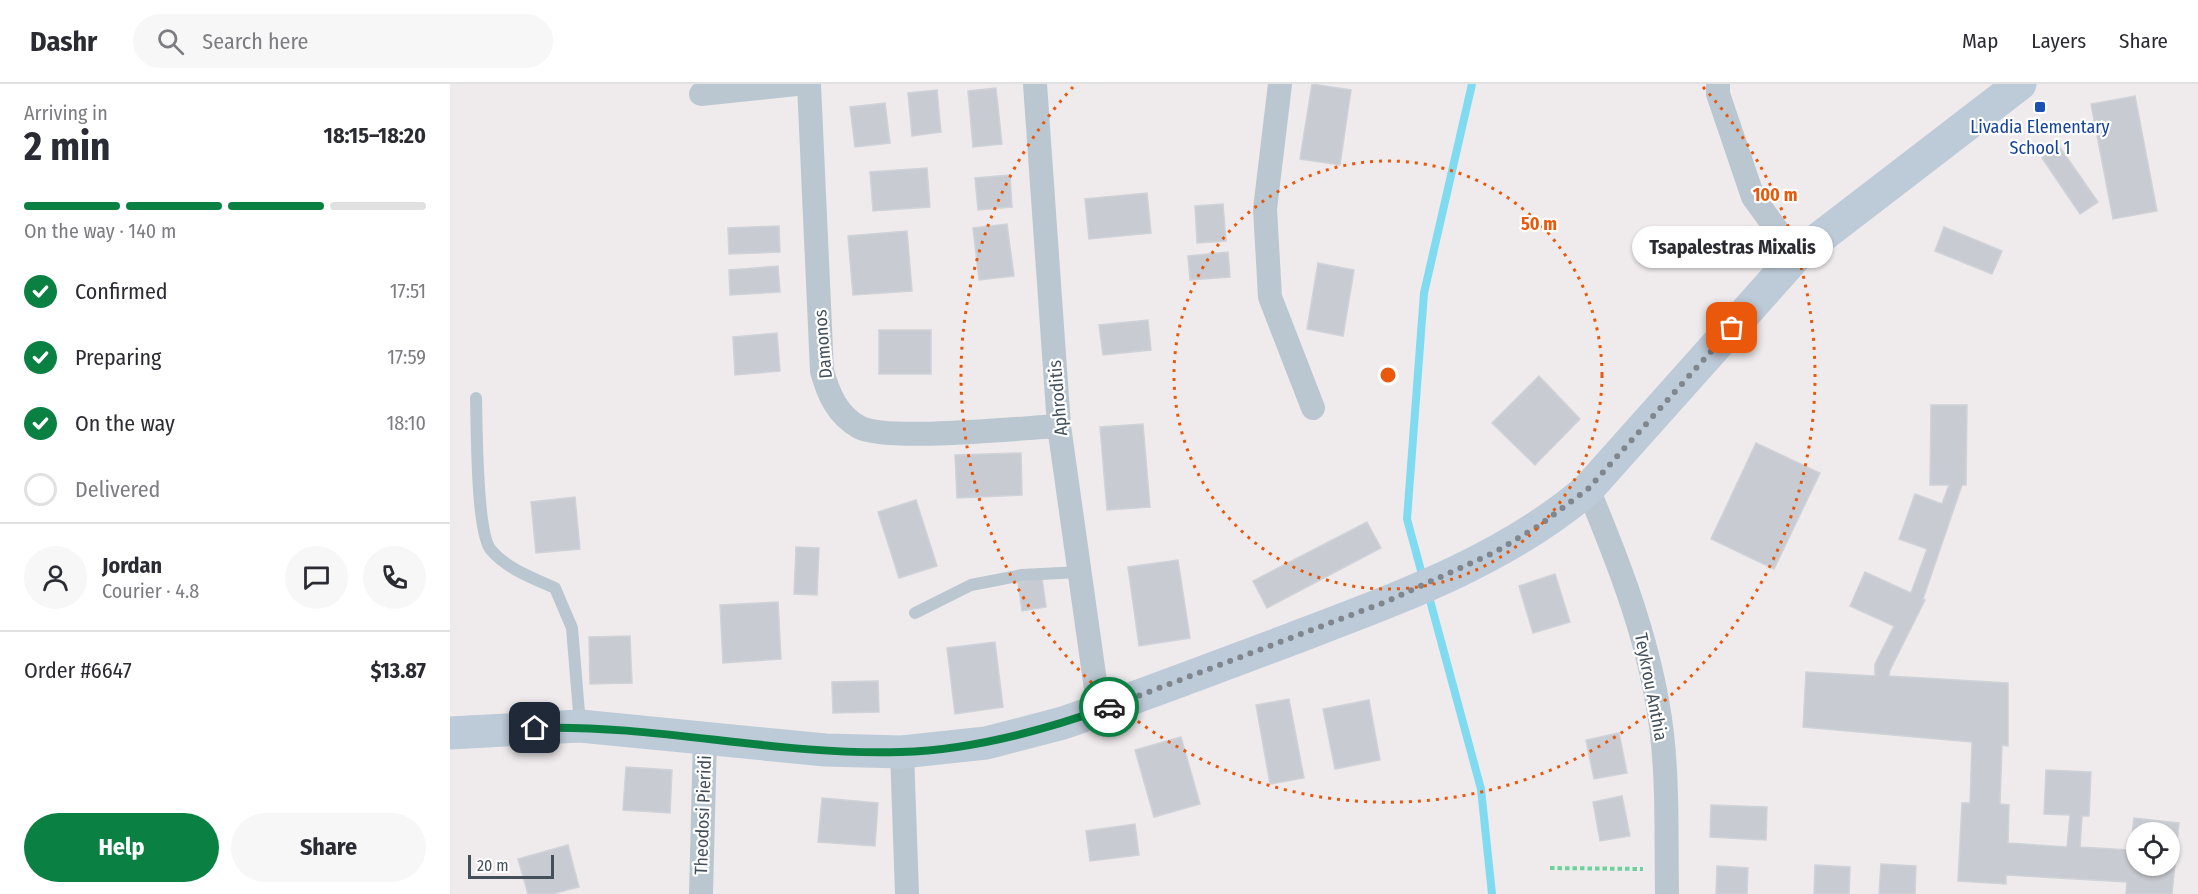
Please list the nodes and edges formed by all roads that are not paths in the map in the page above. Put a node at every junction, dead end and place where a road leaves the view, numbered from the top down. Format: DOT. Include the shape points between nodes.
graph roads {
  1 [pos="796,84"];
  2 [pos="809,84"];
  3 [pos="1035,84"];
  4 [pos="1280,84"];
  5 [pos="1718,84"];
  6 [pos="2020,84"];
  7 [pos="701,94"];
  8 [pos="1796,256"];
  9 [pos="476,398"];
  10 [pos="1313,408"];
  11 [pos="1059,426"];
  12 [pos="1588,489"];
  13 [pos="1080,572"];
  14 [pos="915,613"];
  15 [pos="1099,710"];
  16 [pos="580,726"];
  17 [pos="450,733"];
  18 [pos="705,737"];
  19 [pos="902,752"];
  20 [pos="701,894"];
  21 [pos="907,894"];
  22 [pos="1667,894"];
  1 -- 7 [label="street"];
  2 -- 11 [label="street, Damonos" via="822,371 835,405 859,427 890,434"];
  3 -- 11 [label="street, Aphroditis"];
  4 -- 10 [label="street" via="1265,209 1270,297"];
  5 -- 8 [label="street" via="1753,197"];
  6 -- 8 [label="main road"];
  8 -- 12 [label="main road"];
  9 -- 16 [label="lane" via="482,517 489,549 515,570 555,588 573,628"];
  11 -- 13 [label="street, Aphroditis"];
  12 -- 15 [label="main road" via="1550,519 1495,552 1355,615"];
  12 -- 22 [label="street, Teykrou Anthia" via="1626,583 1651,674 1662,733"];
  13 -- 14 [label="lane" via="1022,575 971,585"];
  13 -- 15 [label="street, Aphroditis"];
  15 -- 19 [label="main road" via="986,743"];
  16 -- 17 [label="main road"];
  16 -- 18 [label="main road"];
  18 -- 19 [label="main road" via="825,750"];
  18 -- 20 [label="street, Theodosi Pieridi"];
  19 -- 21 [label="street"];
}
